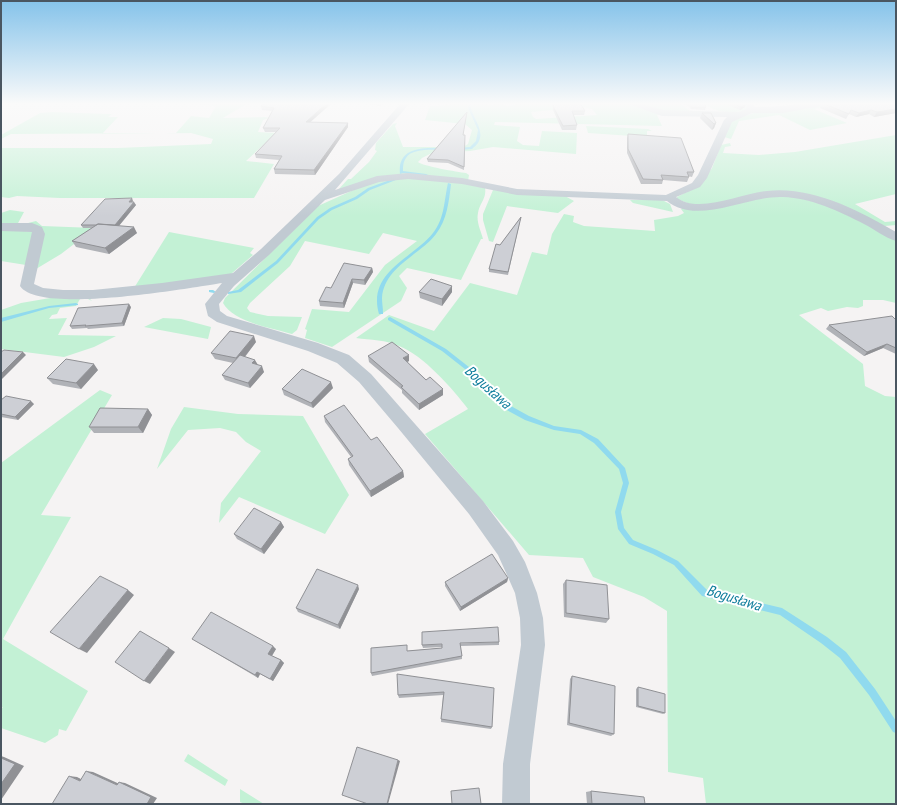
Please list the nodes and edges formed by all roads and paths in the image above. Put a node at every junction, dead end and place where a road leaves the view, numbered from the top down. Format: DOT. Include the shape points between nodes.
graph roads {
  1 [pos="374,141"];
  2 [pos="719,141"];
  3 [pos="670,198"];
  4 [pos="319,199"];
  5 [pos="1,227"];
  6 [pos="896,237"];
  7 [pos="238,276"];
  8 [pos="516,804"];
  1 -- 4 [label="street"];
  2 -- 3 [label="street" via="696,185 671,195"];
  3 -- 4 [label="street" via="517,192 462,181 408,176 377,179"];
  3 -- 6 [label="street" via="678,203 701,208 767,194 803,196 859,217"];
  4 -- 7 [label="street"];
  5 -- 7 [label="street" via="32,227 38,230 27,286 30,290 38,292 94,295"];
  7 -- 8 [label="street" via="214,300 213,313 222,319 343,359 365,378 492,525 519,572 531,609 533,647 517,761"];
}
